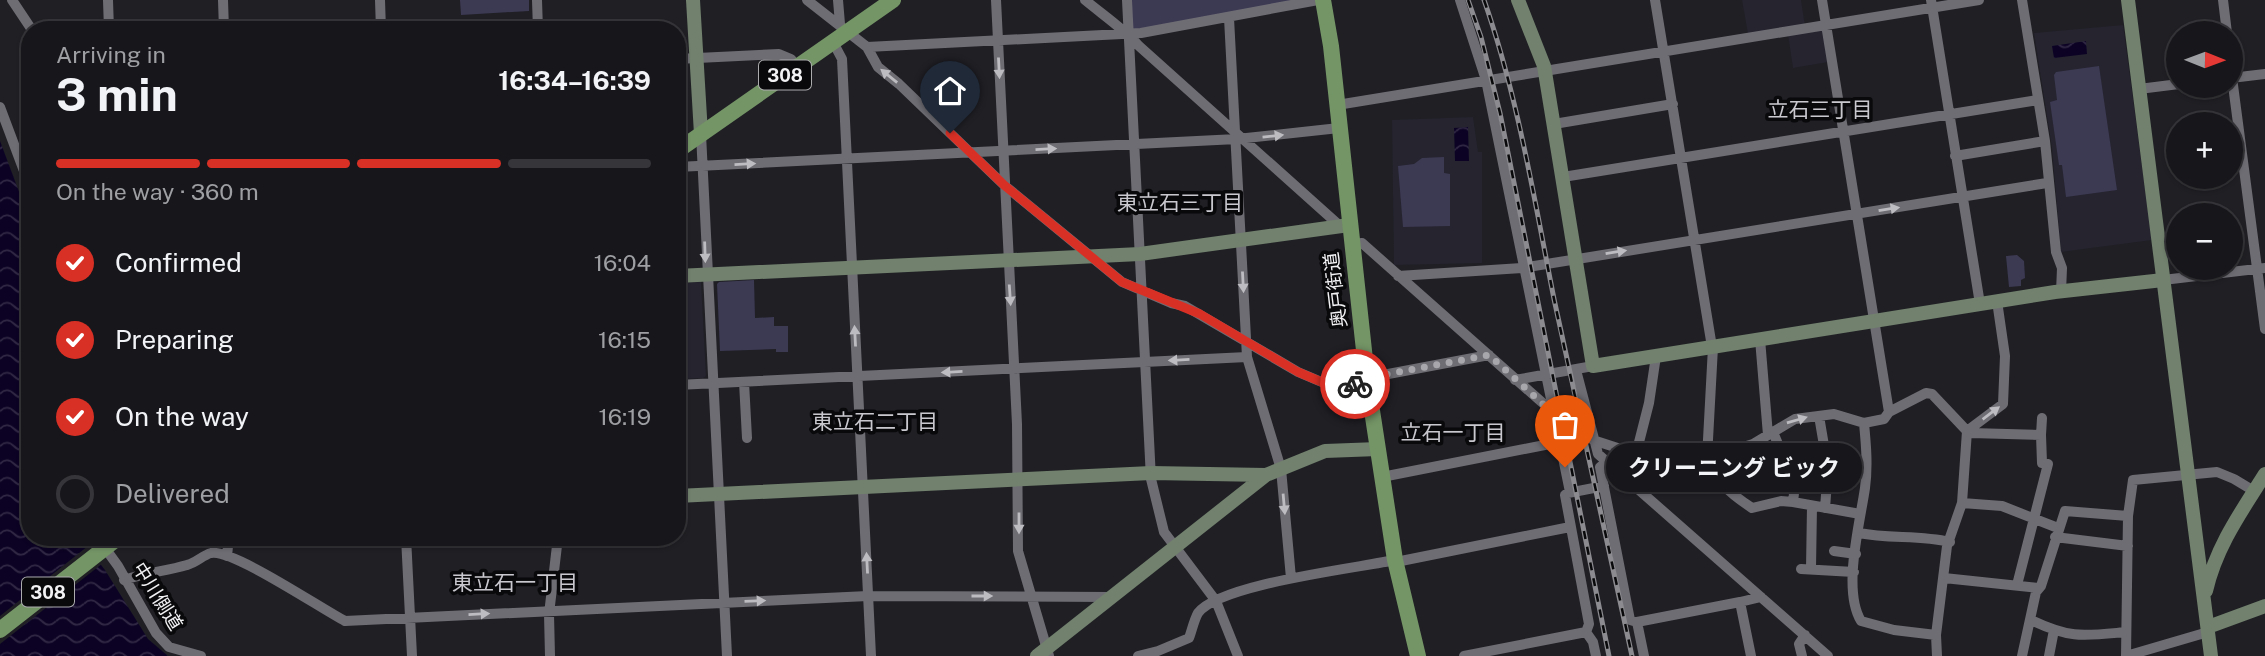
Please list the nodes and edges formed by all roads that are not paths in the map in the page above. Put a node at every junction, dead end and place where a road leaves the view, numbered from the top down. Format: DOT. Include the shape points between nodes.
graph roads {
  1 [pos="12,0"];
  2 [pos="107,0"];
  3 [pos="223,0"];
  4 [pos="380,0"];
  5 [pos="537,0"];
  6 [pos="694,0"];
  7 [pos="807,0"];
  8 [pos="838,0"];
  9 [pos="894,0"];
  10 [pos="996,0"];
  11 [pos="1085,0"];
  12 [pos="1127,0"];
  13 [pos="1320,0"];
  14 [pos="1460,0"];
  15 [pos="1518,0"];
  16 [pos="1655,0"];
  17 [pos="1822,0"];
  18 [pos="1979,0"];
  19 [pos="2022,0"];
  20 [pos="2128,0"];
  21 [pos="2222,0"];
  22 [pos="1931,4"];
  23 [pos="1229,18"];
  24 [pos="27,21"];
  25 [pos="108,21"];
  26 [pos="224,21"];
  27 [pos="381,21"];
  28 [pos="538,21"];
  29 [pos="2225,21"];
  30 [pos="1826,25"];
  31 [pos="844,28"];
  32 [pos="1129,34"];
  33 [pos="998,41"];
  34 [pos="833,42"];
  35 [pos="867,47"];
  36 [pos="1663,51"];
  37 [pos="696,58"];
  38 [pos="686,59"];
  39 [pos="797,67"];
  40 [pos="1545,70"];
  41 [pos="2265,74"];
  42 [pos="2244,75"];
  43 [pos="1486,80"];
  44 [pos="2166,86"];
  45 [pos="2139,89"];
  46 [pos="2235,98"];
  47 [pos="2038,100"];
  48 [pos="1673,104"];
  49 [pos="1337,105"];
  50 [pos="0,107"];
  51 [pos="1948,115"];
  52 [pos="1554,124"];
  53 [pos="1339,128"];
  54 [pos="1844,131"];
  55 [pos="701,134"];
  56 [pos="1239,137"];
  57 [pos="2045,141"];
  58 [pos="1135,144"];
  59 [pos="686,145"];
  60 [pos="1003,151"];
  61 [pos="969,153"];
  62 [pos="1955,156"];
  63 [pos="1681,158"];
  64 [pos="847,159"];
  65 [pos="21,163"];
  66 [pos="686,167"];
  67 [pos="702,167"];
  68 [pos="1563,177"];
  69 [pos="2048,183"];
  70 [pos="1004,185"];
  71 [pos="1962,198"];
  72 [pos="1857,214"];
  73 [pos="1344,225"];
  74 [pos="1241,239"];
  75 [pos="1694,240"];
  76 [pos="1351,245"];
  77 [pos="1140,254"];
  78 [pos="1090,256"];
  79 [pos="1576,259"];
  80 [pos="1008,260"];
  81 [pos="852,267"];
  82 [pos="1524,268"];
  83 [pos="2261,268"];
  84 [pos="706,275"];
  85 [pos="686,276"];
  86 [pos="1398,276"];
  87 [pos="2164,281"];
  88 [pos="1142,291"];
  89 [pos="2061,292"];
  90 [pos="1997,301"];
  91 [pos="1980,304"];
  92 [pos="1874,321"];
  93 [pos="2265,328"];
  94 [pos="1760,339"];
  95 [pos="1246,342"];
  96 [pos="1712,347"];
  97 [pos="1489,355"];
  98 [pos="1656,356"];
  99 [pos="1247,357"];
  100 [pos="1145,362"];
  101 [pos="1593,366"];
  102 [pos="1014,369"];
  103 [pos="1576,370"];
  104 [pos="1546,375"];
  105 [pos="857,377"];
  106 [pos="1367,380"];
  107 [pos="1515,380"];
  108 [pos="744,382"];
  109 [pos="713,383"];
  110 [pos="686,384"];
  111 [pos="1889,412"];
  112 [pos="1554,414"];
  113 [pos="1819,416"];
  114 [pos="2042,418"];
  115 [pos="1864,423"];
  116 [pos="1967,431"];
  117 [pos="1770,434"];
  118 [pos="2041,435"];
  119 [pos="747,438"];
  120 [pos="1593,440"];
  121 [pos="1560,442"];
  122 [pos="1378,449"];
  123 [pos="1636,454"];
  124 [pos="1709,458"];
  125 [pos="1607,462"];
  126 [pos="1281,469"];
  127 [pos="1151,473"];
  128 [pos="2187,473"];
  129 [pos="2265,474"];
  130 [pos="1266,475"];
  131 [pos="1382,478"];
  132 [pos="1019,480"];
  133 [pos="1604,486"];
  134 [pos="863,488"];
  135 [pos="1570,492"];
  136 [pos="2254,492"];
  137 [pos="719,494"];
  138 [pos="686,496"];
  139 [pos="1793,502"];
  140 [pos="1962,503"];
  141 [pos="1812,506"];
  142 [pos="1825,508"];
  143 [pos="1860,514"];
  144 [pos="2128,516"];
  145 [pos="2034,518"];
  146 [pos="1570,527"];
  147 [pos="2057,532"];
  148 [pos="1859,533"];
  149 [pos="1950,542"];
  150 [pos="99,546"];
  151 [pos="228,546"];
  152 [pos="407,546"];
  153 [pos="557,546"];
  154 [pos="2128,546"];
  155 [pos="1175,548"];
  156 [pos="1833,551"];
  157 [pos="1856,554"];
  158 [pos="227,556"];
  159 [pos="1395,561"];
  160 [pos="1854,572"];
  161 [pos="1291,578"];
  162 [pos="1944,578"];
  163 [pos="124,580"];
  164 [pos="2017,585"];
  165 [pos="2038,588"];
  166 [pos="868,596"];
  167 [pos="1030,596"];
  168 [pos="1113,597"];
  169 [pos="1761,597"];
  170 [pos="2205,598"];
  171 [pos="1216,601"];
  172 [pos="724,602"];
  173 [pos="1740,602"];
  174 [pos="2265,606"];
  175 [pos="550,611"];
  176 [pos="411,617"];
  177 [pos="2031,620"];
  178 [pos="1637,622"];
  179 [pos="0,630"];
  180 [pos="2208,630"];
  181 [pos="2053,631"];
  182 [pos="1586,632"];
  183 [pos="2126,632"];
  184 [pos="1805,635"];
  185 [pos="1936,635"];
  186 [pos="1044,654"];
  187 [pos="201,656"];
  188 [pos="412,656"];
  189 [pos="550,656"];
  190 [pos="727,656"];
  191 [pos="871,656"];
  192 [pos="1138,656"];
  193 [pos="1238,656"];
  194 [pos="1418,656"];
  195 [pos="1464,656"];
  196 [pos="1596,656"];
  197 [pos="1644,656"];
  198 [pos="1751,656"];
  199 [pos="1802,656"];
  200 [pos="1828,656"];
  201 [pos="1937,656"];
  202 [pos="2022,656"];
  203 [pos="2049,656"];
  204 [pos="2126,656"];
  205 [pos="2211,656"];
  1 -- 24 [label="street"];
  2 -- 25 [label="street"];
  3 -- 26 [label="street"];
  4 -- 27 [label="street"];
  5 -- 28 [label="street"];
  6 -- 37 [label="street"];
  7 -- 31 [label="street"];
  8 -- 31 [label="street"];
  9 -- 31 [label="main road, 308"];
  10 -- 33 [label="street"];
  11 -- 32 [label="street"];
  12 -- 32 [label="street"];
  13 -- 23 [label="street"];
  13 -- 49 [label="main road, 奥戸街道" via="1330,38"];
  14 -- 43 [label="street"];
  15 -- 40 [label="street"];
  16 -- 36 [label="street"];
  17 -- 30 [label="street"];
  18 -- 22 [label="street"];
  19 -- 47 [label="street"];
  20 -- 45 [label="street"];
  21 -- 29 [label="street"];
  22 -- 30 [label="street"];
  22 -- 51 [label="street"];
  23 -- 32 [label="street"];
  23 -- 56 [label="street"];
  30 -- 36 [label="street"];
  30 -- 54 [label="street"];
  31 -- 34 [label="main road, 308"];
  31 -- 35 [label="street"];
  32 -- 33 [label="street"];
  32 -- 56 [label="street"];
  32 -- 58 [label="street"];
  33 -- 35 [label="street"];
  33 -- 60 [label="street, one-way"];
  34 -- 39 [label="main road, 308"];
  34 -- 64 [label="street" via="842,59"];
  61 -- 35 [label="street, one-way" via="878,67"];
  36 -- 40 [label="street"];
  36 -- 48 [label="street"];
  37 -- 38 [label="street"];
  37 -- 39 [label="street" via="779,54"];
  37 -- 55 [label="street"];
  39 -- 55 [label="main road, 308"];
  40 -- 43 [label="street"];
  40 -- 52 [label="street"];
  41 -- 42 [label="street"];
  43 -- 49 [label="street"];
  43 -- 82 [label="street"];
  44 -- 45 [label="street"];
  45 -- 87 [label="street"];
  46 -- 83 [label="street"];
  47 -- 51 [label="street"];
  47 -- 57 [label="street"];
  48 -- 52 [label="street"];
  48 -- 63 [label="street"];
  49 -- 53 [label="main road, 奥戸街道"];
  50 -- 65 [label="street"];
  51 -- 54 [label="street"];
  51 -- 62 [label="street"];
  52 -- 68 [label="street"];
  56 -- 53 [label="street, one-way"];
  53 -- 73 [label="main road, 奥戸街道"];
  54 -- 63 [label="street"];
  54 -- 72 [label="street"];
  55 -- 59 [label="main road, 308"];
  55 -- 67 [label="street"];
  56 -- 58 [label="street"];
  56 -- 73 [label="street"];
  56 -- 74 [label="street"];
  57 -- 62 [label="street"];
  57 -- 69 [label="street"];
  60 -- 58 [label="street, one-way"];
  58 -- 77 [label="street"];
  60 -- 61 [label="street"];
  60 -- 70 [label="street"];
  61 -- 64 [label="street"];
  61 -- 70 [label="street"];
  62 -- 71 [label="street"];
  63 -- 68 [label="street"];
  63 -- 75 [label="street"];
  67 -- 64 [label="street, one-way"];
  64 -- 81 [label="street"];
  66 -- 67 [label="street"];
  67 -- 84 [label="street, one-way"];
  68 -- 79 [label="street"];
  69 -- 71 [label="street"];
  69 -- 89 [label="street" via="2062,268"];
  70 -- 78 [label="street"];
  70 -- 80 [label="street"];
  72 -- 71 [label="street, one-way"];
  71 -- 91 [label="street"];
  72 -- 75 [label="street"];
  72 -- 92 [label="street"];
  73 -- 74 [label="street"];
  73 -- 76 [label="main road, 奥戸街道"];
  74 -- 77 [label="street"];
  74 -- 95 [label="street, one-way"];
  79 -- 75 [label="street, one-way"];
  75 -- 96 [label="street"];
  76 -- 86 [label="street" via="1362,243"];
  76 -- 106 [label="main road, 奥戸街道"];
  77 -- 78 [label="street"];
  77 -- 88 [label="street"];
  78 -- 80 [label="street"];
  78 -- 88 [label="street" via="1122,282"];
  79 -- 82 [label="street"];
  79 -- 101 [label="street"];
  80 -- 81 [label="street"];
  80 -- 102 [label="street, one-way"];
  81 -- 84 [label="street"];
  105 -- 81 [label="street, one-way"];
  82 -- 86 [label="street"];
  82 -- 104 [label="street"];
  83 -- 87 [label="street"];
  83 -- 93 [label="street"];
  84 -- 85 [label="street"];
  84 -- 109 [label="street"];
  86 -- 97 [label="street"];
  87 -- 89 [label="street"];
  87 -- 128 [label="street"];
  88 -- 95 [label="street" via="1185,306"];
  88 -- 100 [label="street"];
  89 -- 90 [label="street"];
  90 -- 91 [label="street"];
  116 -- 90 [label="street, one-way" via="2003,404 2005,356"];
  91 -- 92 [label="street"];
  92 -- 94 [label="street"];
  92 -- 111 [label="street"];
  94 -- 96 [label="street"];
  94 -- 117 [label="street"];
  95 -- 99 [label="street"];
  95 -- 106 [label="street" via="1331,386"];
  96 -- 98 [label="street"];
  96 -- 124 [label="street"];
  97 -- 106 [label="street"];
  97 -- 107 [label="street"];
  98 -- 101 [label="street"];
  98 -- 123 [label="street"];
  99 -- 100 [label="street, one-way"];
  99 -- 126 [label="street"];
  100 -- 102 [label="street"];
  100 -- 127 [label="street"];
  101 -- 103 [label="street"];
  102 -- 105 [label="street, one-way"];
  102 -- 132 [label="street"];
  103 -- 104 [label="street"];
  103 -- 120 [label="street"];
  104 -- 107 [label="street"];
  104 -- 112 [label="street"];
  105 -- 108 [label="street"];
  105 -- 134 [label="street"];
  106 -- 122 [label="main road, 奥戸街道"];
  107 -- 112 [label="street"];
  108 -- 109 [label="street"];
  108 -- 119 [label="street"];
  109 -- 110 [label="street"];
  109 -- 137 [label="street"];
  111 -- 115 [label="street" via="1884,419"];
  111 -- 116 [label="street" via="1923,393 1932,394"];
  112 -- 121 [label="street"];
  113 -- 115 [label="street" via="1834,414"];
  117 -- 113 [label="street, one-way" via="1794,419"];
  113 -- 142 [label="street" via="1828,469"];
  114 -- 118 [label="street"];
  115 -- 143 [label="street" via="1867,462"];
  116 -- 118 [label="street"];
  116 -- 140 [label="street"];
  117 -- 124 [label="street"];
  117 -- 139 [label="street" via="1795,485"];
  118 -- 145 [label="street" via="2042,463 2048,464"];
  120 -- 123 [label="street"];
  120 -- 125 [label="street"];
  121 -- 131 [label="street"];
  121 -- 135 [label="street"];
  122 -- 126 [label="street" via="1325,451"];
  122 -- 131 [label="main road, 奥戸街道"];
  123 -- 124 [label="street"];
  124 -- 139 [label="street" via="1722,484 1752,508"];
  125 -- 133 [label="street" via="1600,467"];
  125 -- 169 [label="street"];
  126 -- 130 [label="street"];
  126 -- 161 [label="street, one-way"];
  127 -- 130 [label="street"];
  127 -- 132 [label="street"];
  127 -- 155 [label="street" via="1164,532"];
  128 -- 136 [label="street" via="2217,472"];
  128 -- 144 [label="street" via="2133,480"];
  128 -- 170 [label="street"];
  129 -- 136 [label="street"];
  130 -- 155 [label="street"];
  131 -- 159 [label="main road, 奥戸街道"];
  132 -- 134 [label="street"];
  132 -- 167 [label="street, one-way" via="1018,551"];
  133 -- 135 [label="street"];
  133 -- 178 [label="street" via="1630,620"];
  134 -- 137 [label="street"];
  166 -- 134 [label="street, one-way"];
  135 -- 146 [label="street" via="1565,495"];
  136 -- 170 [label="street" via="2223,542"];
  137 -- 138 [label="street"];
  137 -- 172 [label="street"];
  139 -- 141 [label="street"];
  140 -- 145 [label="street" via="2002,506"];
  140 -- 149 [label="street"];
  141 -- 142 [label="street"];
  141 -- 160 [label="street" via="1806,569"];
  142 -- 143 [label="street"];
  143 -- 148 [label="street"];
  144 -- 147 [label="street" via="2065,511"];
  144 -- 154 [label="street"];
  145 -- 147 [label="street"];
  145 -- 164 [label="street"];
  146 -- 159 [label="street"];
  146 -- 182 [label="street" via="1589,624"];
  147 -- 154 [label="street"];
  147 -- 165 [label="street"];
  148 -- 149 [label="street"];
  148 -- 157 [label="street"];
  149 -- 162 [label="street"];
  150 -- 163 [label="street, 中川側道"];
  150 -- 179 [label="main road, 308"];
  151 -- 158 [label="street"];
  152 -- 176 [label="street"];
  153 -- 175 [label="street"];
  154 -- 183 [label="street"];
  155 -- 168 [label="street"];
  155 -- 171 [label="street"];
  156 -- 157 [label="street"];
  157 -- 160 [label="street"];
  158 -- 163 [label="street" via="211,553 187,566"];
  158 -- 176 [label="street" via="267,573 345,621"];
  159 -- 161 [label="street"];
  159 -- 194 [label="main road, 奥戸街道"];
  160 -- 185 [label="street" via="1854,607 1861,621"];
  161 -- 171 [label="street"];
  162 -- 164 [label="street"];
  162 -- 185 [label="street"];
  163 -- 187 [label="street, 中川側道" via="163,641 176,650"];
  164 -- 165 [label="street"];
  165 -- 177 [label="street"];
  166 -- 167 [label="street, one-way"];
  172 -- 166 [label="street, one-way"];
  166 -- 191 [label="street"];
  167 -- 168 [label="street"];
  167 -- 186 [label="street"];
  168 -- 186 [label="street"];
  169 -- 173 [label="street"];
  169 -- 184 [label="street"];
  170 -- 180 [label="street"];
  171 -- 192 [label="street" via="1199,613 1189,638"];
  171 -- 193 [label="street"];
  172 -- 175 [label="street"];
  172 -- 190 [label="street"];
  173 -- 178 [label="street"];
  173 -- 198 [label="street"];
  174 -- 180 [label="street"];
  176 -- 175 [label="street, one-way"];
  175 -- 189 [label="street"];
  176 -- 188 [label="street"];
  177 -- 181 [label="street"];
  177 -- 202 [label="street"];
  178 -- 197 [label="street"];
  180 -- 204 [label="street"];
  180 -- 205 [label="street"];
  181 -- 183 [label="street" via="2081,636"];
  181 -- 203 [label="street"];
  182 -- 195 [label="street"];
  182 -- 196 [label="street"];
  183 -- 204 [label="street"];
  184 -- 199 [label="street" via="1800,644"];
  184 -- 200 [label="street"];
  185 -- 201 [label="street"];
}
